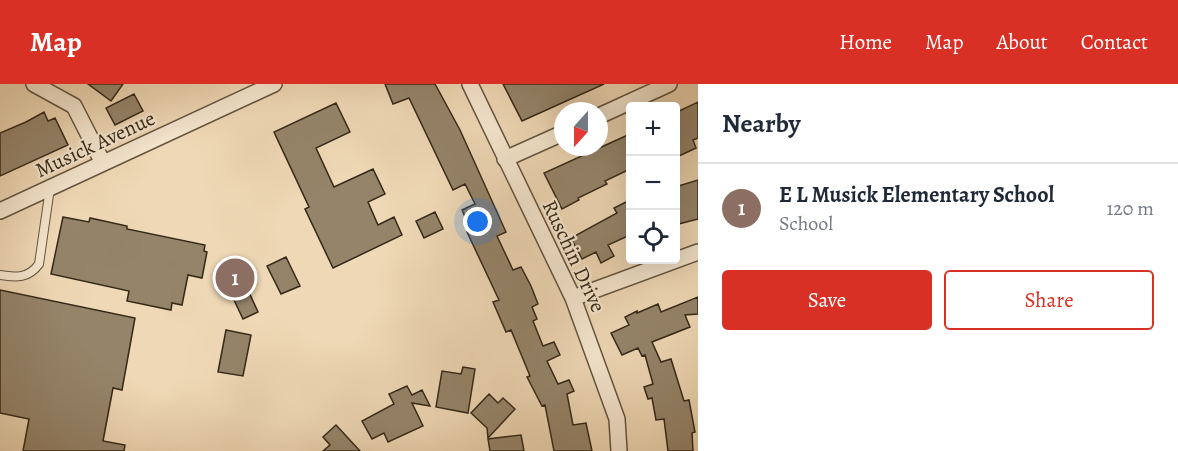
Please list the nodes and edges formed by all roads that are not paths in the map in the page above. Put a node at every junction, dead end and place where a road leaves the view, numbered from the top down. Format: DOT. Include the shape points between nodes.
graph roads {
  1 [pos="34,84"];
  2 [pos="274,84"];
  3 [pos="470,84"];
  4 [pos="669,84"];
  5 [pos="608,112"];
  6 [pos="554,136"];
  7 [pos="505,159"];
  8 [pos="103,163"];
  9 [pos="50,188"];
  10 [pos="0,211"];
  11 [pos="698,252"];
  12 [pos="0,275"];
  13 [pos="573,298"];
  14 [pos="620,451"];
  1 -- 8 [label="street" via="74,106"];
  2 -- 8 [label="street, Musick Avenue"];
  3 -- 7 [label="street, Ruschin Drive"];
  4 -- 5 [label="street"];
  6 -- 7 [label="street"];
  7 -- 13 [label="street, Ruschin Drive"];
  8 -- 9 [label="street, Musick Avenue"];
  9 -- 10 [label="street, Musick Avenue"];
  9 -- 12 [label="lane" via="39,264 33,272 15,278"];
  11 -- 13 [label="street"];
  13 -- 14 [label="street, Ruschin Drive" via="617,419"];
}
